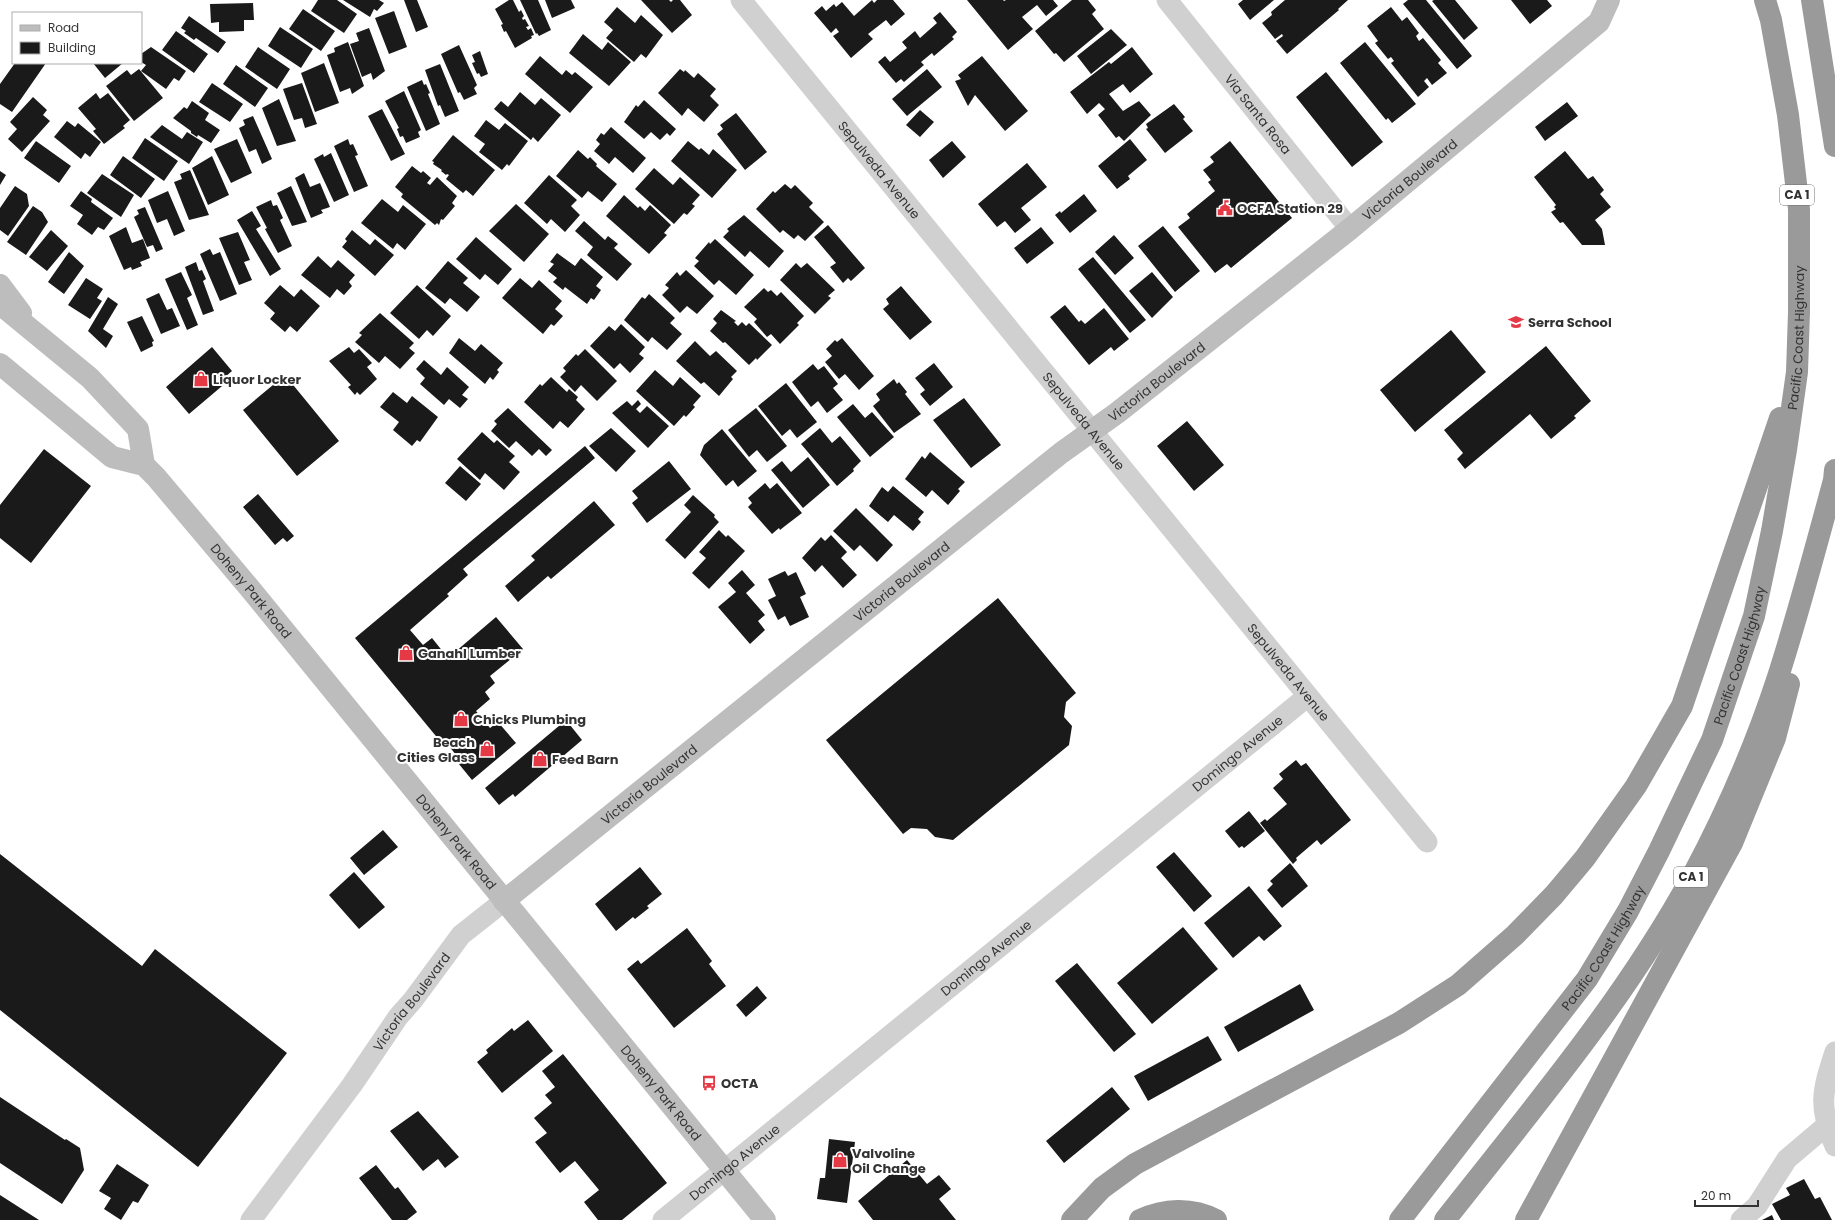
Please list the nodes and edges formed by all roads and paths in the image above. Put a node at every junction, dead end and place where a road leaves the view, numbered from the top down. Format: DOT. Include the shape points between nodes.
graph roads {
  1 [pos="741,0"];
  2 [pos="1167,0"];
  3 [pos="1608,0"];
  4 [pos="1812,0"];
  5 [pos="1768,10"];
  6 [pos="1835,146"];
  7 [pos="1350,229"];
  8 [pos="0,285"];
  9 [pos="0,304"];
  10 [pos="34,330"];
  11 [pos="0,364"];
  12 [pos="1797,372"];
  13 [pos="1092,431"];
  14 [pos="144,465"];
  15 [pos="1834,475"];
  16 [pos="1308,696"];
  17 [pos="1427,842"];
  18 [pos="504,901"];
  19 [pos="1835,1052"];
  20 [pos="1826,1126"];
  21 [pos="1835,1146"];
  22 [pos="724,1170"];
  23 [pos="251,1220"];
  24 [pos="663,1220"];
  25 [pos="766,1220"];
  26 [pos="1072,1220"];
  27 [pos="1140,1220"];
  28 [pos="1216,1220"];
  29 [pos="1400,1220"];
  30 [pos="1446,1220"];
  31 [pos="1526,1220"];
  32 [pos="1741,1220"];
  1 -- 13 [label="street, Sepulveda Avenue"];
  2 -- 7 [label="street, Via Santa Rosa"];
  3 -- 7 [label="main road, Victoria Boulevard" via="1599,22"];
  4 -- 6 [label="highway"];
  5 -- 12 [label="highway, Pacific Coast Highway / CA 1" via="1788,115 1799,210"];
  7 -- 13 [label="main road, Victoria Boulevard"];
  8 -- 10 [label="main road"];
  9 -- 10 [label="main road"];
  10 -- 14 [label="main road" via="90,378 138,429"];
  11 -- 14 [label="main road" via="112,457"];
  12 -- 26 [label="highway" via="1682,706 1636,786 1586,858 1554,896 1458,986 1399,1023 1135,1164 1102,1188"];
  12 -- 29 [label="highway, Pacific Coast Highway / CA 1" via="1772,531 1754,616 1712,740 1628,911 1587,979"];
  13 -- 16 [label="street, Sepulveda Avenue"];
  13 -- 18 [label="main road, Victoria Boulevard" via="1060,454"];
  14 -- 18 [label="main road, Doheny Park Road" via="252,591"];
  15 -- 30 [label="highway, CA 1" via="1777,681 1734,789 1693,875 1658,935 1601,1018"];
  15 -- 31 [label="highway" via="1810,604 1775,738 1732,843"];
  16 -- 17 [label="street, Sepulveda Avenue"];
  16 -- 22 [label="street, Domingo Avenue"];
  18 -- 22 [label="main road, Doheny Park Road"];
  18 -- 23 [label="street, Victoria Boulevard" via="462,935 398,1017 352,1085"];
  19 -- 20 [label="street" via="1826,1079 1823,1102"];
  20 -- 21 [label="street"];
  20 -- 32 [label="street" via="1787,1159 1757,1206"];
  22 -- 24 [label="street, Domingo Avenue"];
  22 -- 25 [label="main road, Doheny Park Road"];
  27 -- 28 [label="highway" via="1154,1214 1179,1210 1204,1213"];
}
